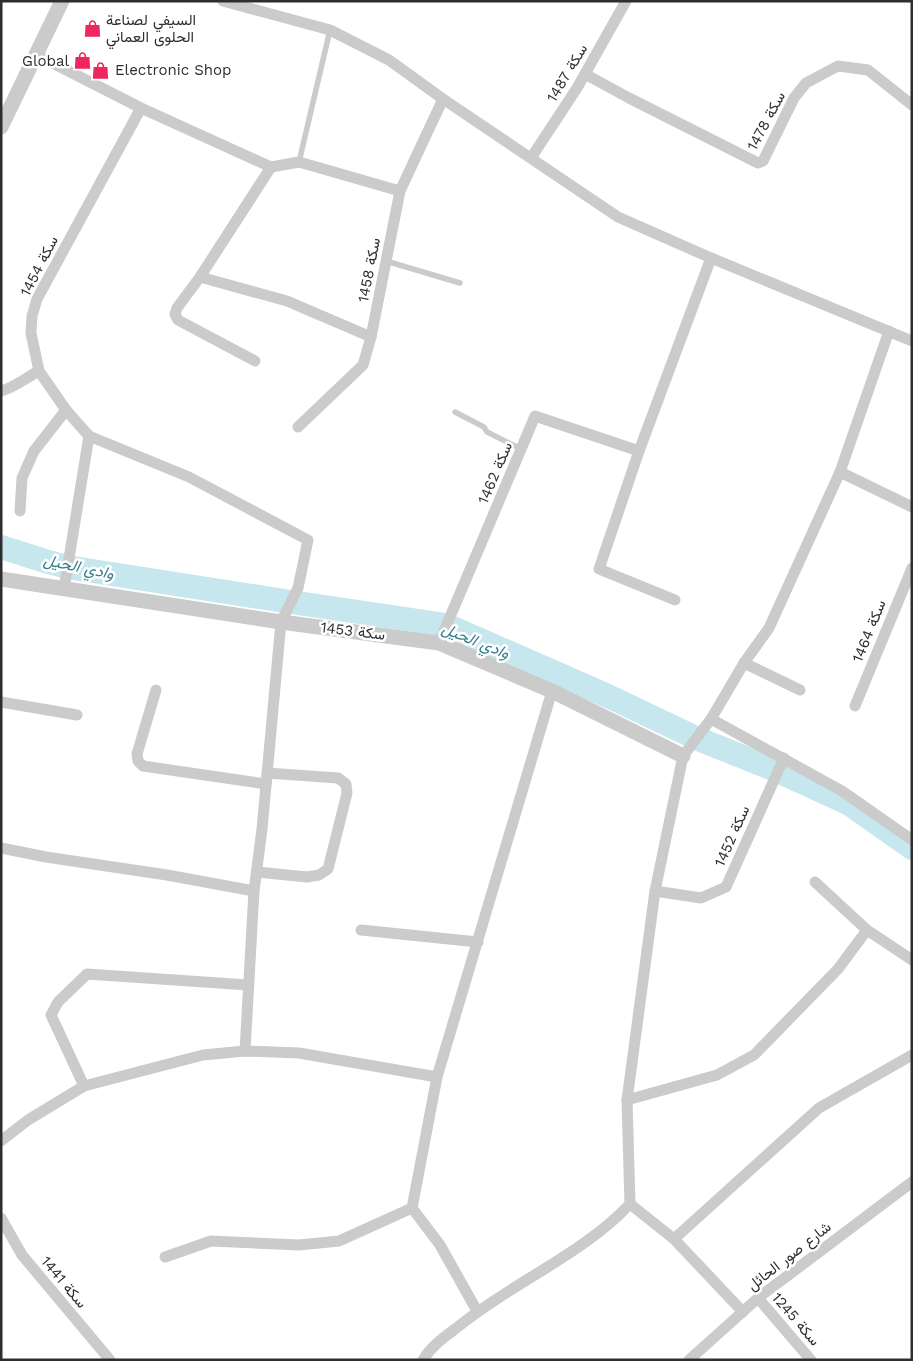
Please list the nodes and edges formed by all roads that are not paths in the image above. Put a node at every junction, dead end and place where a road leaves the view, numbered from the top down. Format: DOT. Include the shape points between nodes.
graph roads {
  1 [pos="62,1"];
  2 [pos="223,1"];
  3 [pos="626,1"];
  4 [pos="330,30"];
  5 [pos="37,54"];
  6 [pos="585,74"];
  7 [pos="443,99"];
  8 [pos="912,105"];
  9 [pos="141,108"];
  10 [pos="1,127"];
  11 [pos="531,158"];
  12 [pos="299,162"];
  13 [pos="271,167"];
  14 [pos="400,191"];
  15 [pos="711,258"];
  16 [pos="386,261"];
  17 [pos="200,277"];
  18 [pos="460,283"];
  19 [pos="889,331"];
  20 [pos="371,337"];
  21 [pos="912,341"];
  22 [pos="256,361"];
  23 [pos="40,371"];
  24 [pos="1,391"];
  25 [pos="66,410"];
  26 [pos="455,412"];
  27 [pos="298,428"];
  28 [pos="89,436"];
  29 [pos="521,449"];
  30 [pos="639,451"];
  31 [pos="840,472"];
  32 [pos="912,506"];
  33 [pos="20,511"];
  34 [pos="912,568"];
  35 [pos="1,580"];
  36 [pos="64,589"];
  37 [pos="675,600"];
  38 [pos="281,622"];
  39 [pos="439,643"];
  40 [pos="744,663"];
  41 [pos="156,690"];
  42 [pos="800,690"];
  43 [pos="552,691"];
  44 [pos="1,702"];
  45 [pos="855,706"];
  46 [pos="77,715"];
  47 [pos="711,719"];
  48 [pos="683,756"];
  49 [pos="784,758"];
  50 [pos="267,779"];
  51 [pos="912,840"];
  52 [pos="1,848"];
  53 [pos="257,872"];
  54 [pos="815,882"];
  55 [pos="254,891"];
  56 [pos="655,891"];
  57 [pos="361,930"];
  58 [pos="867,930"];
  59 [pos="478,942"];
  60 [pos="912,960"];
  61 [pos="248,986"];
  62 [pos="245,1051"];
  63 [pos="912,1055"];
  64 [pos="437,1077"];
  65 [pos="84,1086"];
  66 [pos="627,1100"];
  67 [pos="1,1141"];
  68 [pos="912,1182"];
  69 [pos="630,1204"];
  70 [pos="412,1208"];
  71 [pos="1,1218"];
  72 [pos="674,1239"];
  73 [pos="164,1257"];
  74 [pos="758,1298"];
  75 [pos="477,1311"];
  76 [pos="743,1312"];
  77 [pos="110,1360"];
  78 [pos="423,1360"];
  79 [pos="689,1360"];
  80 [pos="811,1360"];
  1 -- 5 [label="street"];
  2 -- 4 [label="street"];
  3 -- 6 [label="street, سكة 1487"];
  4 -- 7 [label="street" via="389,60"];
  4 -- 12 [label="lane"];
  5 -- 9 [label="street"];
  5 -- 10 [label="street"];
  6 -- 8 [label="street, سكة 1478" via="758,163 763,161 794,98 806,83 838,66 868,70"];
  6 -- 11 [label="street, سكة 1487"];
  7 -- 11 [label="street"];
  7 -- 14 [label="street, سكة 1458"];
  9 -- 13 [label="street"];
  9 -- 23 [label="street, سكة 1454" via="37,298 31,333"];
  11 -- 15 [label="street" via="618,217"];
  12 -- 13 [label="street"];
  12 -- 14 [label="street"];
  13 -- 17 [label="street"];
  14 -- 16 [label="street, سكة 1458"];
  15 -- 19 [label="street"];
  15 -- 30 [label="street"];
  16 -- 18 [label="lane"];
  16 -- 20 [label="street, سكة 1458"];
  17 -- 20 [label="street" via="287,301"];
  17 -- 22 [label="street" via="177,308 178,320"];
  19 -- 21 [label="street"];
  19 -- 31 [label="street"];
  20 -- 27 [label="street, سكة 1458" via="364,365"];
  23 -- 24 [label="street"];
  23 -- 25 [label="street, سكة 1454"];
  25 -- 28 [label="street, سكة 1454"];
  25 -- 33 [label="street" via="34,450 22,478"];
  26 -- 29 [label="lane"];
  28 -- 36 [label="street"];
  28 -- 38 [label="street, سكة 1454" via="189,477 308,540 298,588"];
  29 -- 30 [label="street, سكة 1462" via="535,416"];
  29 -- 39 [label="street, سكة 1462"];
  30 -- 37 [label="street" via="599,569"];
  31 -- 32 [label="street"];
  31 -- 40 [label="street" via="769,628"];
  34 -- 45 [label="street, سكة 1464"];
  35 -- 36 [label="street, سكة 1453"];
  36 -- 38 [label="street, سكة 1453"];
  38 -- 39 [label="street, سكة 1453"];
  38 -- 50 [label="street"];
  39 -- 43 [label="street, سكة 1453"];
  40 -- 42 [label="street"];
  40 -- 47 [label="street"];
  41 -- 50 [label="street" via="137,754 143,766"];
  43 -- 48 [label="street, سكة 1453"];
  43 -- 59 [label="street"];
  44 -- 46 [label="street"];
  47 -- 48 [label="street"];
  47 -- 49 [label="street"];
  48 -- 56 [label="street"];
  49 -- 51 [label="street" via="842,791"];
  49 -- 56 [label="street, سكة 1452" via="726,887 702,898"];
  50 -- 53 [label="street"];
  50 -- 53 [label="street" via="338,778 346,784 347,793 328,869 307,877"];
  52 -- 55 [label="street"];
  53 -- 55 [label="street"];
  54 -- 58 [label="street"];
  55 -- 61 [label="street"];
  56 -- 66 [label="street"];
  57 -- 59 [label="street"];
  58 -- 60 [label="street"];
  58 -- 66 [label="street" via="838,969 754,1055 717,1075"];
  59 -- 64 [label="street"];
  61 -- 62 [label="street"];
  61 -- 65 [label="street" via="87,974 58,1002 51,1016"];
  62 -- 64 [label="street" via="299,1053"];
  62 -- 65 [label="street" via="202,1055"];
  63 -- 72 [label="street" via="819,1108"];
  64 -- 70 [label="street"];
  65 -- 67 [label="street" via="28,1120"];
  66 -- 69 [label="street"];
  68 -- 74 [label="street, شارع صور الحائل"];
  69 -- 72 [label="street"];
  69 -- 75 [label="street" via="586,1241"];
  70 -- 73 [label="street" via="339,1241 299,1245 212,1241"];
  70 -- 75 [label="street" via="440,1245"];
  71 -- 77 [label="street, سكة 1441" via="22,1255"];
  72 -- 76 [label="street"];
  74 -- 76 [label="street, شارع صور الحائل"];
  74 -- 80 [label="street, سكة 1245"];
  75 -- 78 [label="street" via="429,1350"];
  76 -- 79 [label="street, شارع صور الحائل"];
}
